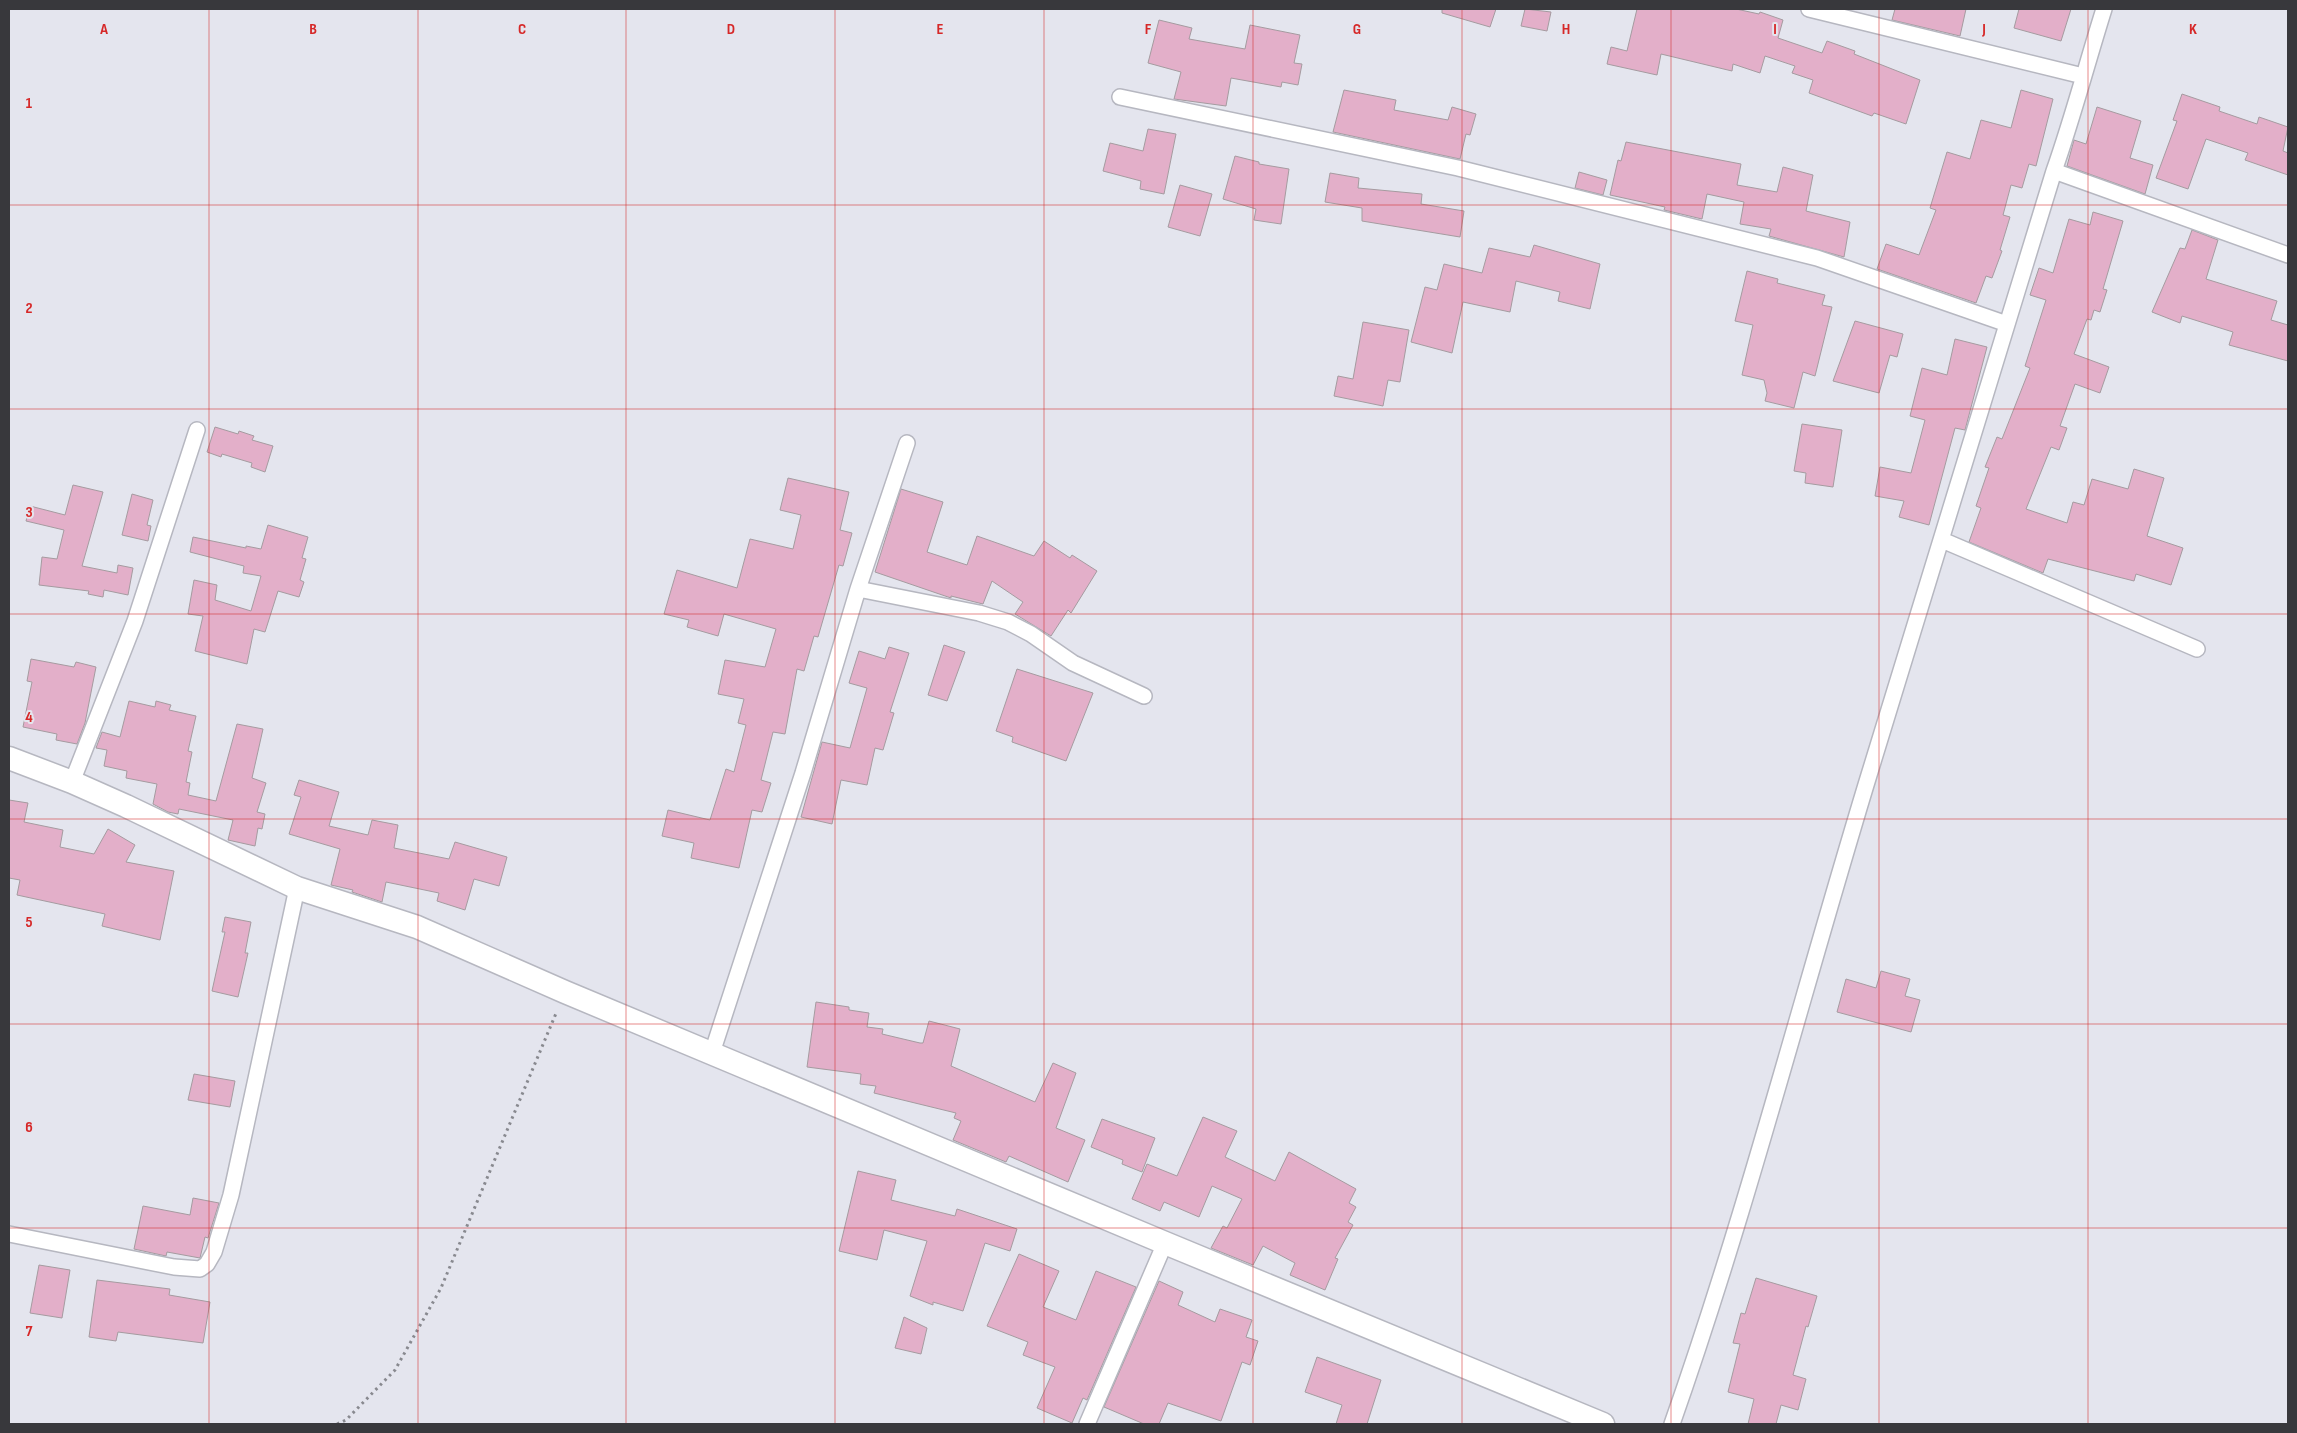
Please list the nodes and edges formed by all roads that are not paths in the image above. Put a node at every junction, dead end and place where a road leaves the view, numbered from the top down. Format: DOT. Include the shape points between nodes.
graph roads {
  1 [pos="1810,9"];
  2 [pos="2104,9"];
  3 [pos="2083,76"];
  4 [pos="1120,97"];
  5 [pos="2054,171"];
  6 [pos="2288,255"];
  7 [pos="2007,324"];
  8 [pos="197,430"];
  9 [pos="907,443"];
  10 [pos="1942,540"];
  11 [pos="858,589"];
  12 [pos="2197,649"];
  13 [pos="1144,696"];
  14 [pos="9,758"];
  15 [pos="72,782"];
  16 [pos="297,888"];
  17 [pos="712,1053"];
  18 [pos="9,1234"];
  19 [pos="1165,1243"];
  20 [pos="1087,1424"];
  21 [pos="1603,1424"];
  22 [pos="1672,1424"];
  1 -- 3 [label="street"];
  2 -- 3 [label="street"];
  3 -- 5 [label="street"];
  4 -- 7 [label="street" via="1458,168 1807,256"];
  5 -- 6 [label="street"];
  5 -- 7 [label="street"];
  7 -- 10 [label="street"];
  8 -- 15 [label="street" via="135,621"];
  9 -- 11 [label="street"];
  10 -- 12 [label="street"];
  10 -- 22 [label="street" via="1868,775 1761,1144"];
  11 -- 13 [label="street" via="979,613 1008,622 1073,663"];
  11 -- 17 [label="street" via="803,773"];
  14 -- 15 [label="main road"];
  15 -- 16 [label="main road"];
  16 -- 17 [label="main road" via="418,927"];
  16 -- 18 [label="street" via="231,1195 214,1252 207,1264 194,1270 174,1267"];
  17 -- 19 [label="main road"];
  19 -- 20 [label="street"];
  19 -- 21 [label="main road"];
}
